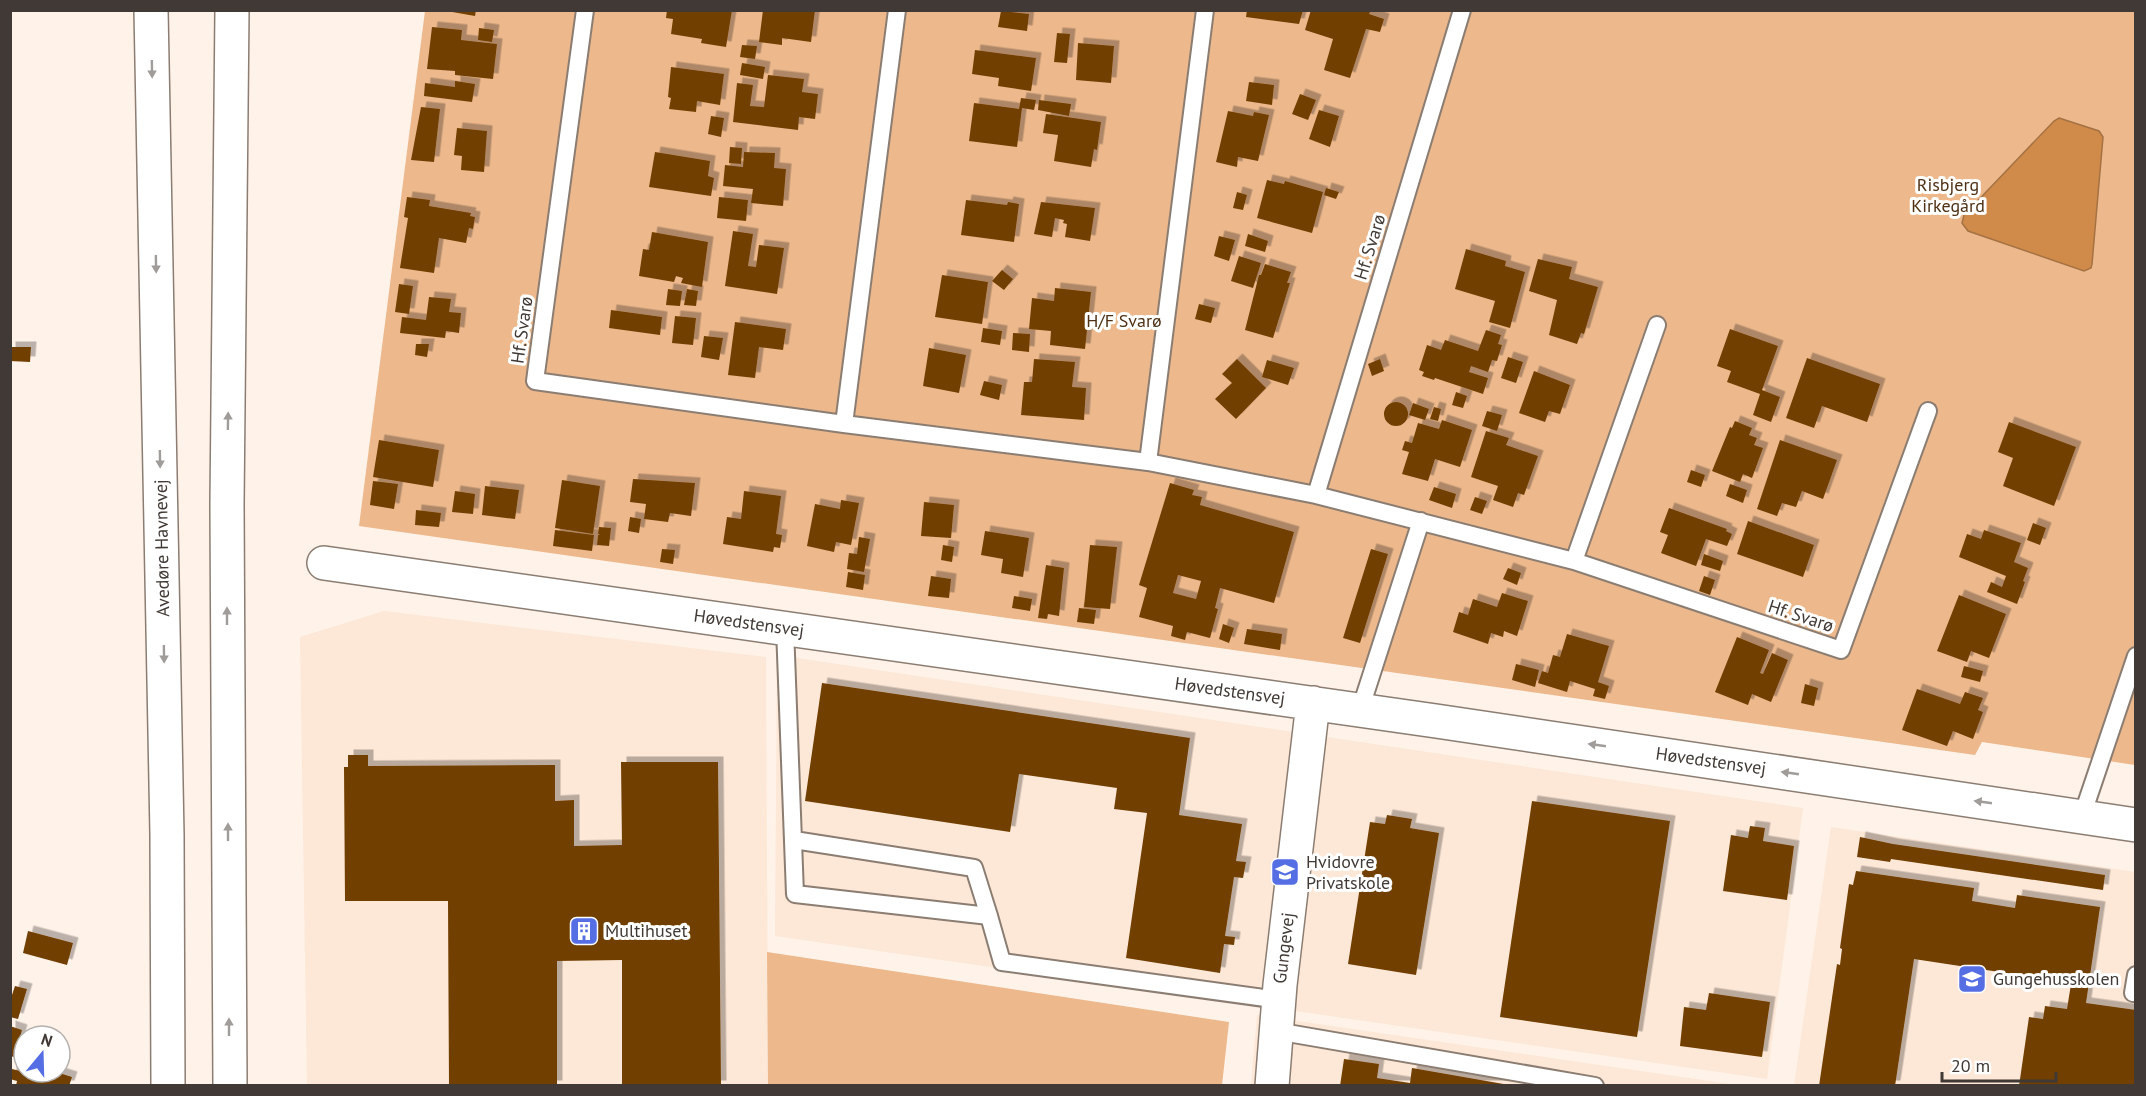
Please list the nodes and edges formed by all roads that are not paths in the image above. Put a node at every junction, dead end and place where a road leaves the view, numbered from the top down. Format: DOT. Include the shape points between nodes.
graph roads {
  1 [pos="151,10"];
  2 [pos="232,10"];
  3 [pos="585,10"];
  4 [pos="897,10"];
  5 [pos="1205,10"];
  6 [pos="1462,10"];
  7 [pos="1657,326"];
  8 [pos="1928,411"];
  9 [pos="844,424"];
  10 [pos="1148,462"];
  11 [pos="1316,495"];
  12 [pos="1421,521"];
  13 [pos="1574,561"];
  14 [pos="324,562"];
  15 [pos="785,628"];
  16 [pos="2136,656"];
  17 [pos="1313,703"];
  18 [pos="1360,710"];
  19 [pos="2082,816"];
  20 [pos="2136,825"];
  21 [pos="794,840"];
  22 [pos="989,916"];
  23 [pos="2136,975"];
  24 [pos="2133,993"];
  25 [pos="1277,1015"];
  26 [pos="168,1086"];
  27 [pos="230,1086"];
  28 [pos="1272,1086"];
  29 [pos="1595,1086"];
  1 -- 26 [label="street, Avedøre Havnevej, one-way" via="167,823"];
  27 -- 2 [label="street, one-way" via="227,504"];
  3 -- 9 [label="lane, Hf. Svarø" via="535,381"];
  4 -- 9 [label="lane"];
  5 -- 10 [label="lane"];
  6 -- 11 [label="lane, Hf. Svarø"];
  7 -- 13 [label="lane"];
  8 -- 13 [label="lane, Hf. Svarø" via="1841,650"];
  9 -- 10 [label="lane, Hf. Svarø"];
  10 -- 11 [label="lane, Hf. Svarø"];
  11 -- 12 [label="lane, Hf. Svarø"];
  12 -- 13 [label="lane, Hf. Svarø"];
  12 -- 18 [label="lane"];
  14 -- 15 [label="street, Høvedstensvej"];
  15 -- 17 [label="street, Høvedstensvej"];
  15 -- 21 [label="lane"];
  16 -- 19 [label="lane"];
  17 -- 18 [label="street, Høvedstensvej"];
  17 -- 25 [label="street, Gungevej"];
  19 -- 18 [label="street, Høvedstensvej, one-way"];
  19 -- 20 [label="street, Høvedstensvej"];
  21 -- 22 [label="lane" via="974,868"];
  21 -- 22 [label="lane" via="795,894"];
  22 -- 25 [label="lane" via="1002,962"];
  23 -- 24 [label="lane"];
  25 -- 28 [label="street, Gungevej"];
  25 -- 29 [label="lane"];
}
